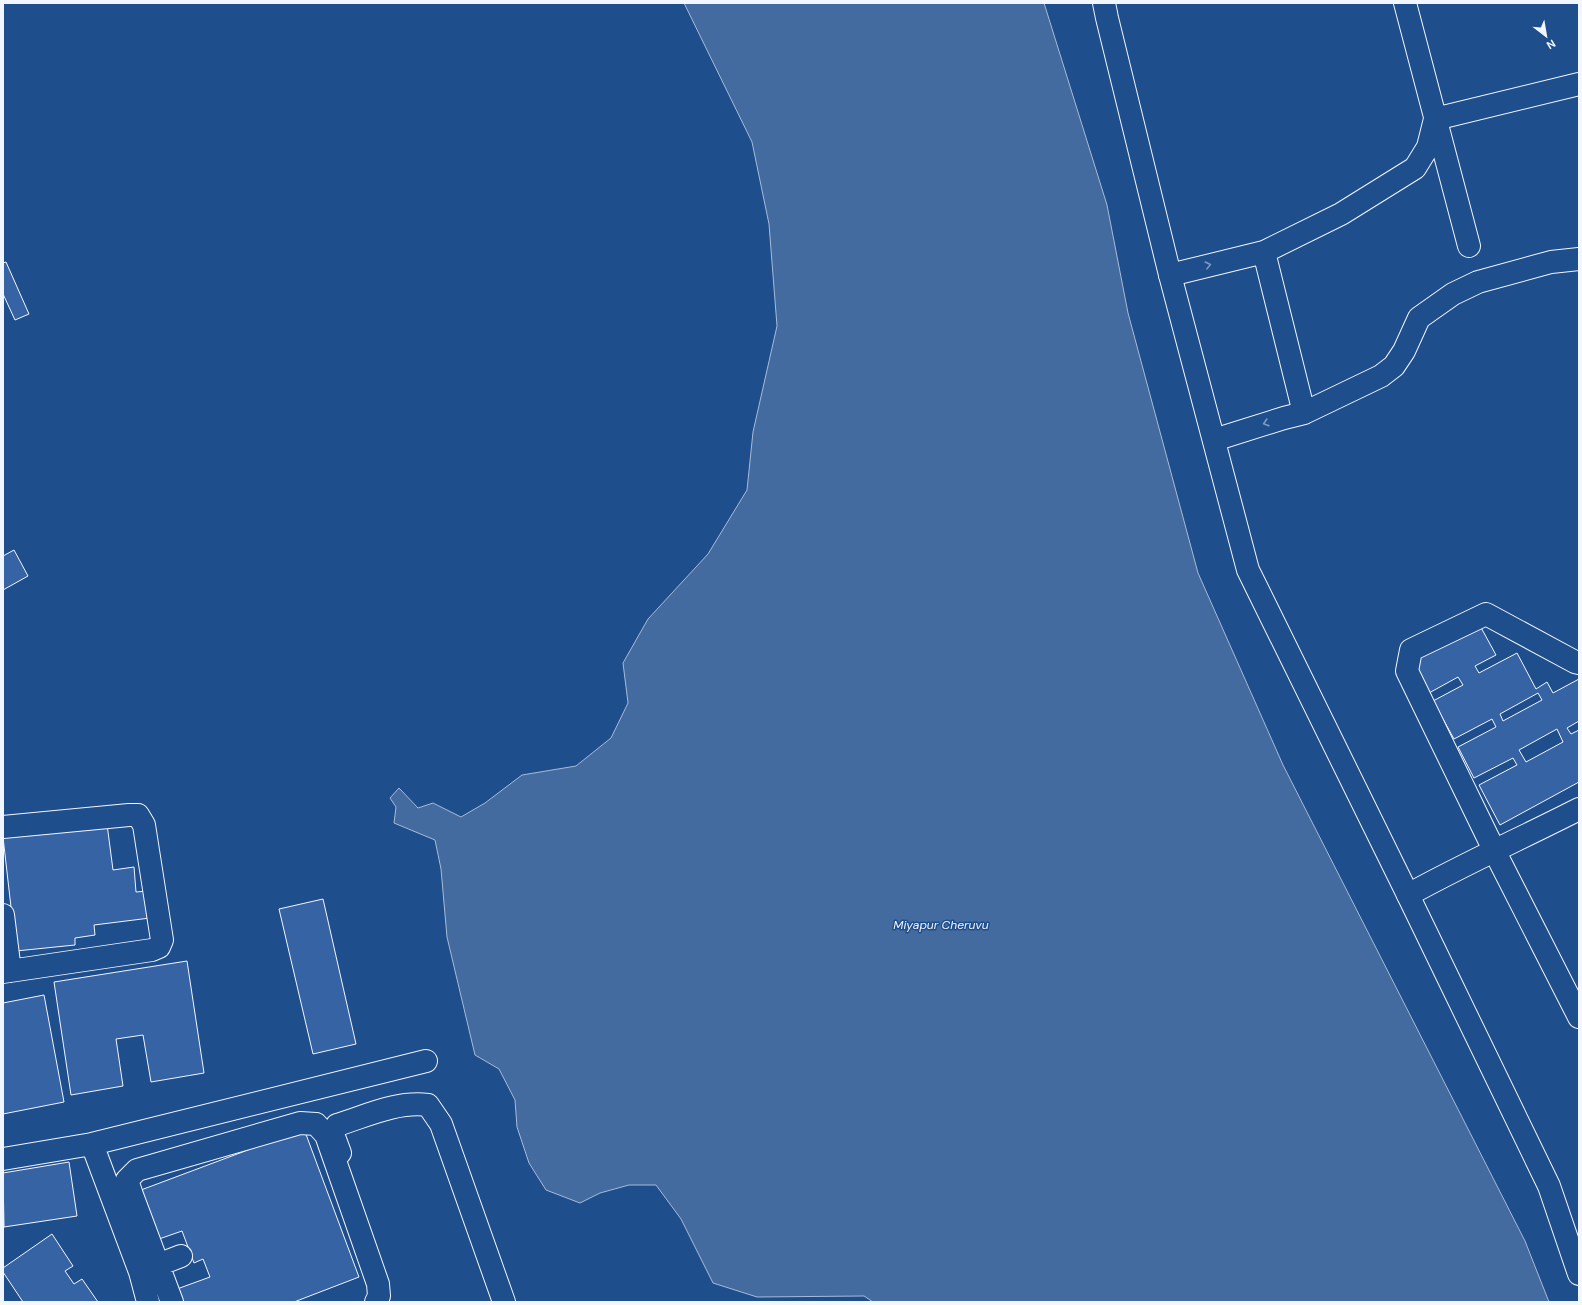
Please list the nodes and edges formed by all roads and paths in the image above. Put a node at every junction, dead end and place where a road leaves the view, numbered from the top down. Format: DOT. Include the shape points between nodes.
graph roads {
  1 [pos="1104,3"];
  2 [pos="1405,3"];
  3 [pos="1579,84"];
  4 [pos="1435,119"];
  5 [pos="1469,246"];
  6 [pos="1264,252"];
  7 [pos="1579,259"];
  8 [pos="1170,275"];
  9 [pos="1304,413"];
  10 [pos="1214,440"];
  11 [pos="1579,663"];
  12 [pos="1579,809"];
  13 [pos="3,827"];
  14 [pos="1494,852"];
  15 [pos="1408,895"];
  16 [pos="3,915"];
  17 [pos="6,971"];
  18 [pos="1579,1017"];
  19 [pos="426,1061"];
  20 [pos="92,1144"];
  21 [pos="3,1159"];
  22 [pos="181,1256"];
  23 [pos="149,1269"];
  24 [pos="1579,1274"];
  25 [pos="148,1302"];
  26 [pos="172,1302"];
  27 [pos="376,1302"];
  28 [pos="391,1302"];
  29 [pos="504,1302"];
  1 -- 8 [label="street"];
  2 -- 4 [label="street"];
  3 -- 4 [label="street"];
  4 -- 5 [label="street"];
  4 -- 6 [label="street" via="1428,147 1415,168 1341,214"];
  8 -- 6 [label="street, one-way"];
  6 -- 9 [label="street"];
  7 -- 9 [label="street" via="1551,262 1478,282 1453,294 1419,318 1394,366 1381,376"];
  8 -- 10 [label="street"];
  9 -- 10 [label="street, one-way"];
  10 -- 15 [label="street" via="1248,570"];
  11 -- 14 [label="street" via="1486,614 1411,650 1407,671"];
  12 -- 14 [label="street"];
  13 -- 17 [label="street" via="138,815 144,825 162,940 159,947 152,950"];
  14 -- 15 [label="street" via="1455,869"];
  14 -- 18 [label="street"];
  15 -- 24 [label="street" via="1549,1186"];
  16 -- 17 [label="street"];
  19 -- 20 [label="street"];
  20 -- 21 [label="street"];
  20 -- 23 [label="street"];
  22 -- 23 [label="street"];
  23 -- 25 [label="street"];
  23 -- 26 [label="street"];
  23 -- 27 [label="street" via="127,1180 137,1170 300,1124 316,1124 326,1136 378,1284 379,1296"];
  28 -- 29 [label="street" via="394,1297 333,1134 337,1125 414,1103 428,1105 441,1124"];
}
